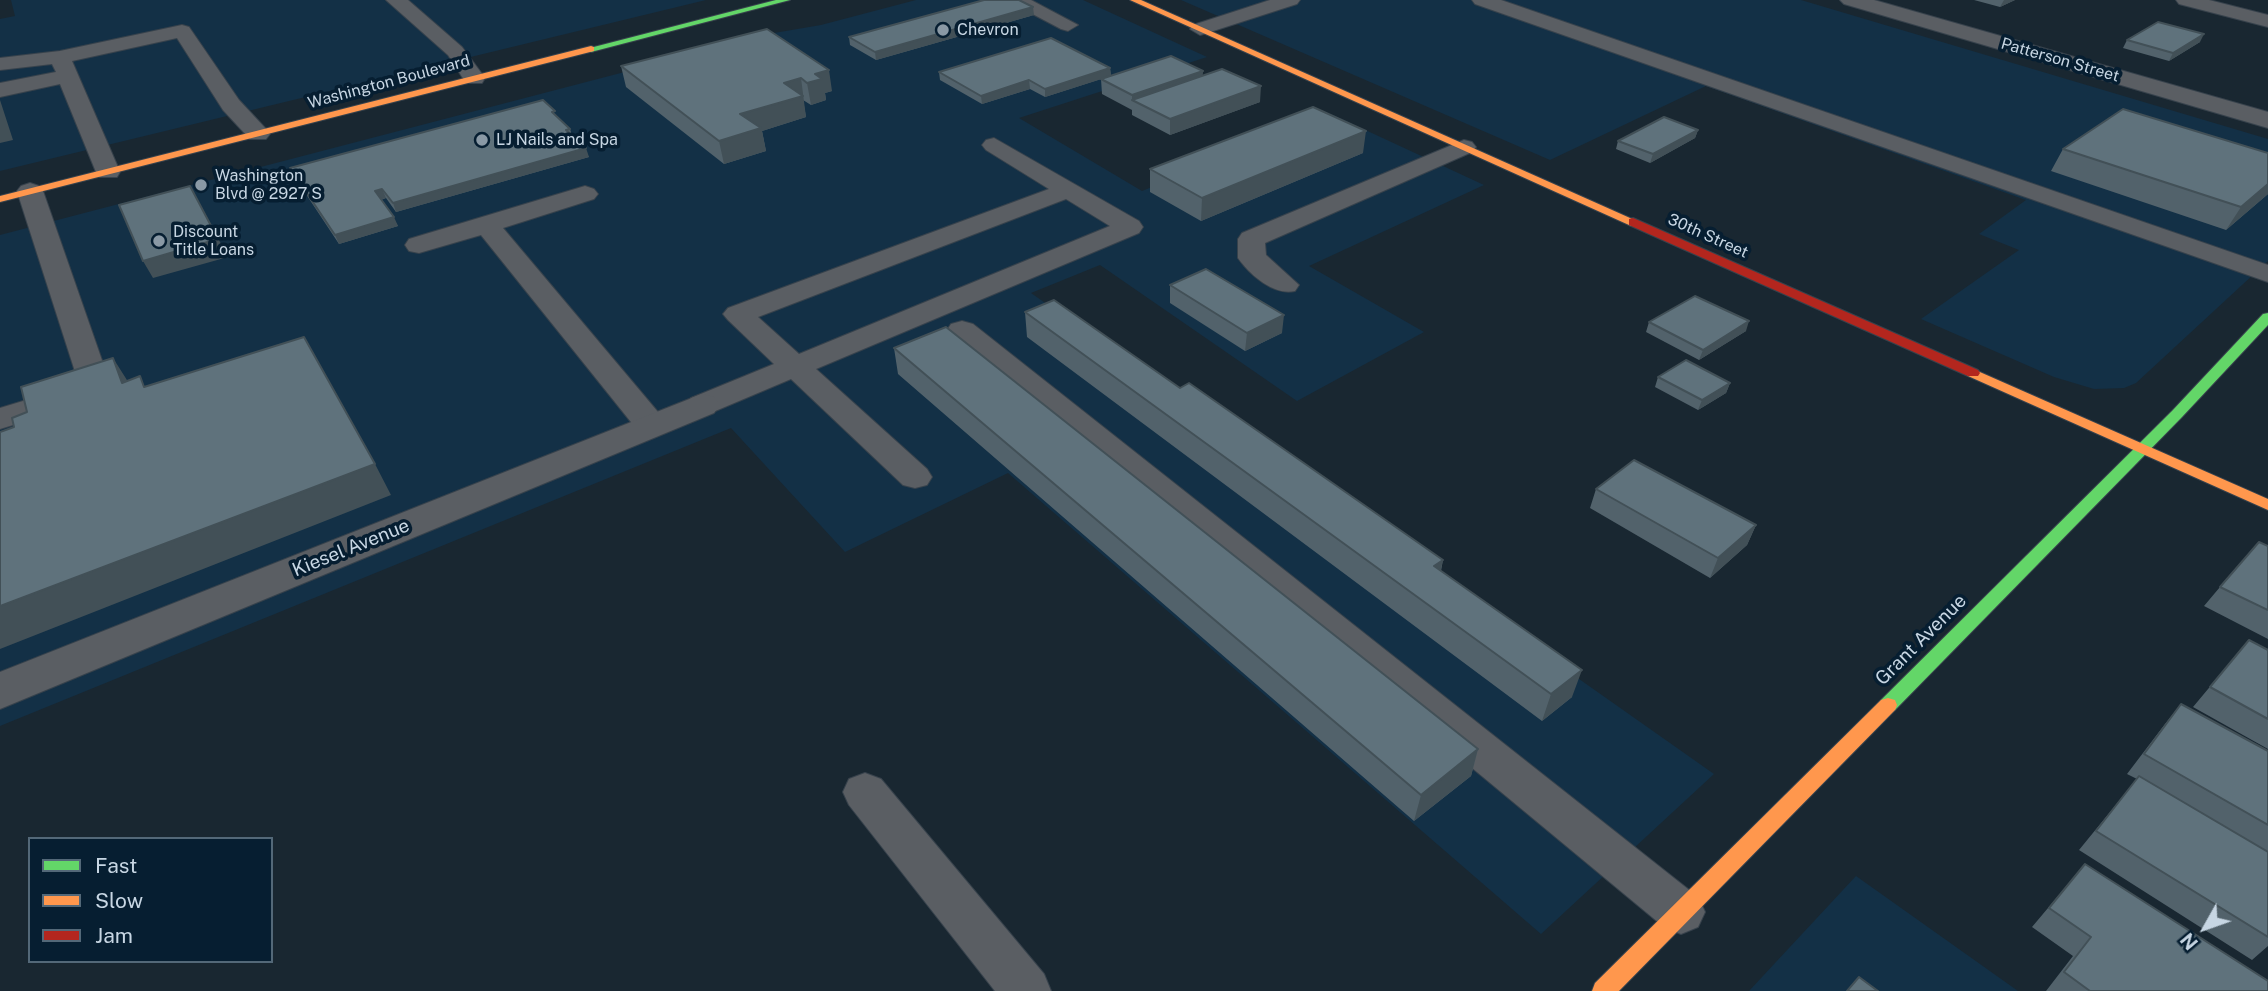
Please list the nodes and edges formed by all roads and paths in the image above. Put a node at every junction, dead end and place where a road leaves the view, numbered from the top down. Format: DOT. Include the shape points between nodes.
graph roads {
  1 [pos="396,0"];
  2 [pos="786,0"];
  3 [pos="1016,0"];
  4 [pos="1134,0"];
  5 [pos="1290,0"];
  6 [pos="1482,0"];
  7 [pos="1851,0"];
  8 [pos="2186,0"];
  9 [pos="2268,21"];
  10 [pos="1068,26"];
  11 [pos="1200,29"];
  12 [pos="0,64"];
  13 [pos="64,67"];
  14 [pos="474,78"];
  15 [pos="0,90"];
  16 [pos="2268,120"];
  17 [pos="258,134"];
  18 [pos="994,145"];
  19 [pos="1464,147"];
  20 [pos="108,172"];
  21 [pos="1068,190"];
  22 [pos="30,191"];
  23 [pos="585,194"];
  24 [pos="0,199"];
  25 [pos="487,225"];
  26 [pos="419,245"];
  27 [pos="2268,274"];
  28 [pos="1285,285"];
  29 [pos="2268,317"];
  30 [pos="962,330"];
  31 [pos="795,366"];
  32 [pos="702,405"];
  33 [pos="0,419"];
  34 [pos="652,425"];
  35 [pos="2140,448"];
  36 [pos="915,477"];
  37 [pos="2268,505"];
  38 [pos="0,691"];
  39 [pos="865,792"];
  40 [pos="1681,912"];
  41 [pos="1026,991"];
  42 [pos="1603,991"];
  1 -- 14 [label="lane" via="455,51"];
  2 -- 14 [label="main road, Washington Boulevard"];
  3 -- 10 [label="lane"];
  4 -- 11 [label="main road, 30th Street"];
  5 -- 11 [label="lane"];
  6 -- 27 [label="lane"];
  7 -- 16 [label="street, Patterson Street"];
  8 -- 9 [label="lane"];
  11 -- 19 [label="main road, 30th Street"];
  12 -- 13 [label="lane"];
  13 -- 15 [label="lane"];
  13 -- 17 [label="lane" via="182,31 231,105"];
  13 -- 20 [label="lane"];
  14 -- 17 [label="main road, Washington Boulevard"];
  17 -- 20 [label="main road, Washington Boulevard"];
  18 -- 21 [label="lane"];
  19 -- 28 [label="lane" via="1251,239 1252,258"];
  19 -- 35 [label="main road, 30th Street"];
  20 -- 22 [label="main road, Washington Boulevard"];
  21 -- 31 [label="lane" via="738,314"];
  21 -- 31 [label="lane" via="1130,227"];
  22 -- 24 [label="main road, Washington Boulevard"];
  22 -- 33 [label="lane" via="96,389"];
  23 -- 25 [label="lane"];
  25 -- 26 [label="lane"];
  25 -- 34 [label="lane"];
  29 -- 35 [label="main road, Grant Avenue"];
  30 -- 40 [label="lane"];
  31 -- 32 [label="lane"];
  31 -- 36 [label="lane"];
  32 -- 34 [label="street, Kiesel Avenue"];
  34 -- 38 [label="street, Kiesel Avenue"];
  35 -- 37 [label="main road, 30th Street"];
  35 -- 40 [label="main road, Grant Avenue"];
  39 -- 41 [label="lane"];
  40 -- 42 [label="main road, Grant Avenue"];
}
